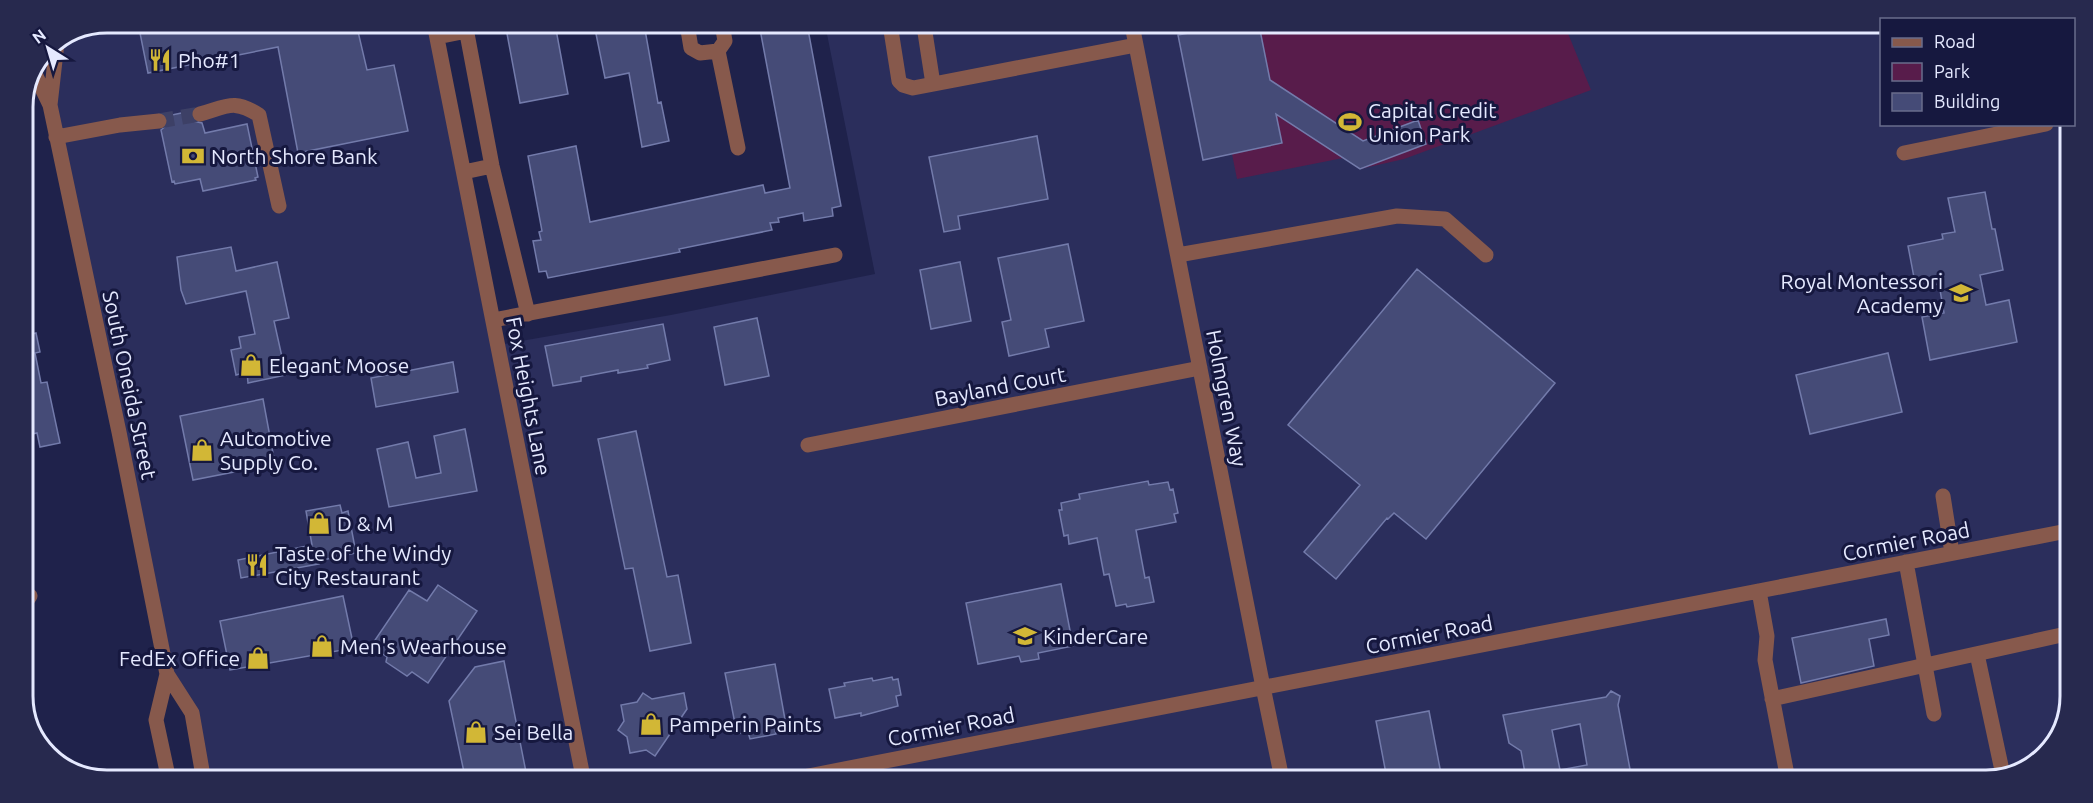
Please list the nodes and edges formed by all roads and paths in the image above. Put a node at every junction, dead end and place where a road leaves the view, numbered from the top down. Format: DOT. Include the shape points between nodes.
graph roads {
  1 [pos="437,33"];
  2 [pos="467,33"];
  3 [pos="688,33"];
  4 [pos="723,33"];
  5 [pos="891,33"];
  6 [pos="925,33"];
  7 [pos="1134,33"];
  8 [pos="1136,45"];
  9 [pos="718,51"];
  10 [pos="56,54"];
  11 [pos="38,80"];
  12 [pos="933,84"];
  13 [pos="50,105"];
  14 [pos="200,114"];
  15 [pos="159,121"];
  16 [pos="2036,126"];
  17 [pos="56,137"];
  18 [pos="738,148"];
  19 [pos="1904,153"];
  20 [pos="492,166"];
  21 [pos="464,172"];
  22 [pos="279,206"];
  23 [pos="835,255"];
  24 [pos="1178,255"];
  25 [pos="1486,255"];
  26 [pos="528,314"];
  27 [pos="493,320"];
  28 [pos="1200,368"];
  29 [pos="808,445"];
  30 [pos="1943,496"];
  31 [pos="2060,532"];
  32 [pos="1952,553"];
  33 [pos="1906,562"];
  34 [pos="1759,591"];
  35 [pos="2060,635"];
  36 [pos="1977,654"];
  37 [pos="1924,665"];
  38 [pos="167,674"];
  39 [pos="1263,687"];
  40 [pos="1772,699"];
  41 [pos="1934,714"];
  42 [pos="2001,768"];
  43 [pos="167,770"];
  44 [pos="202,770"];
  45 [pos="582,770"];
  46 [pos="839,770"];
  47 [pos="1280,770"];
  48 [pos="1786,770"];
  1 -- 21 [label="street, Fox Heights Lane"];
  2 -- 20 [label="street"];
  3 -- 9 [label="street" via="691,48 700,53"];
  4 -- 9 [label="street" via="724,41"];
  5 -- 12 [label="street" via="899,81 913,88"];
  6 -- 12 [label="street"];
  7 -- 8 [label="street, Holmgren Way"];
  8 -- 12 [label="street"];
  8 -- 24 [label="street, Holmgren Way"];
  9 -- 18 [label="street"];
  10 -- 13 [label="street, South Oneida Street"];
  11 -- 13 [label="street, South Oneida Street"];
  13 -- 17 [label="street, South Oneida Street"];
  14 -- 22 [label="street" via="234,104 259,115"];
  15 -- 17 [label="street"];
  16 -- 19 [label="street"];
  17 -- 38 [label="street, South Oneida Street"];
  20 -- 21 [label="street"];
  20 -- 26 [label="street"];
  21 -- 27 [label="street, Fox Heights Lane"];
  23 -- 26 [label="street"];
  24 -- 25 [label="street" via="1397,216 1445,219"];
  24 -- 28 [label="street, Holmgren Way"];
  26 -- 27 [label="street"];
  27 -- 45 [label="street, Fox Heights Lane"];
  28 -- 29 [label="street, Bayland Court"];
  28 -- 39 [label="street, Holmgren Way"];
  30 -- 32 [label="street"];
  31 -- 32 [label="street, Cormier Road"];
  32 -- 33 [label="street, Cormier Road"];
  33 -- 34 [label="street, Cormier Road"];
  33 -- 37 [label="street"];
  34 -- 39 [label="street, Cormier Road"];
  34 -- 40 [label="street"];
  35 -- 36 [label="street"];
  36 -- 37 [label="street"];
  36 -- 42 [label="street"];
  37 -- 40 [label="street"];
  37 -- 41 [label="street"];
  38 -- 43 [label="street, South Oneida Street" via="156,720"];
  38 -- 44 [label="street, South Oneida Street" via="192,713"];
  39 -- 46 [label="street, Cormier Road"];
  39 -- 47 [label="street, Holmgren Way"];
  40 -- 48 [label="street"];
}
